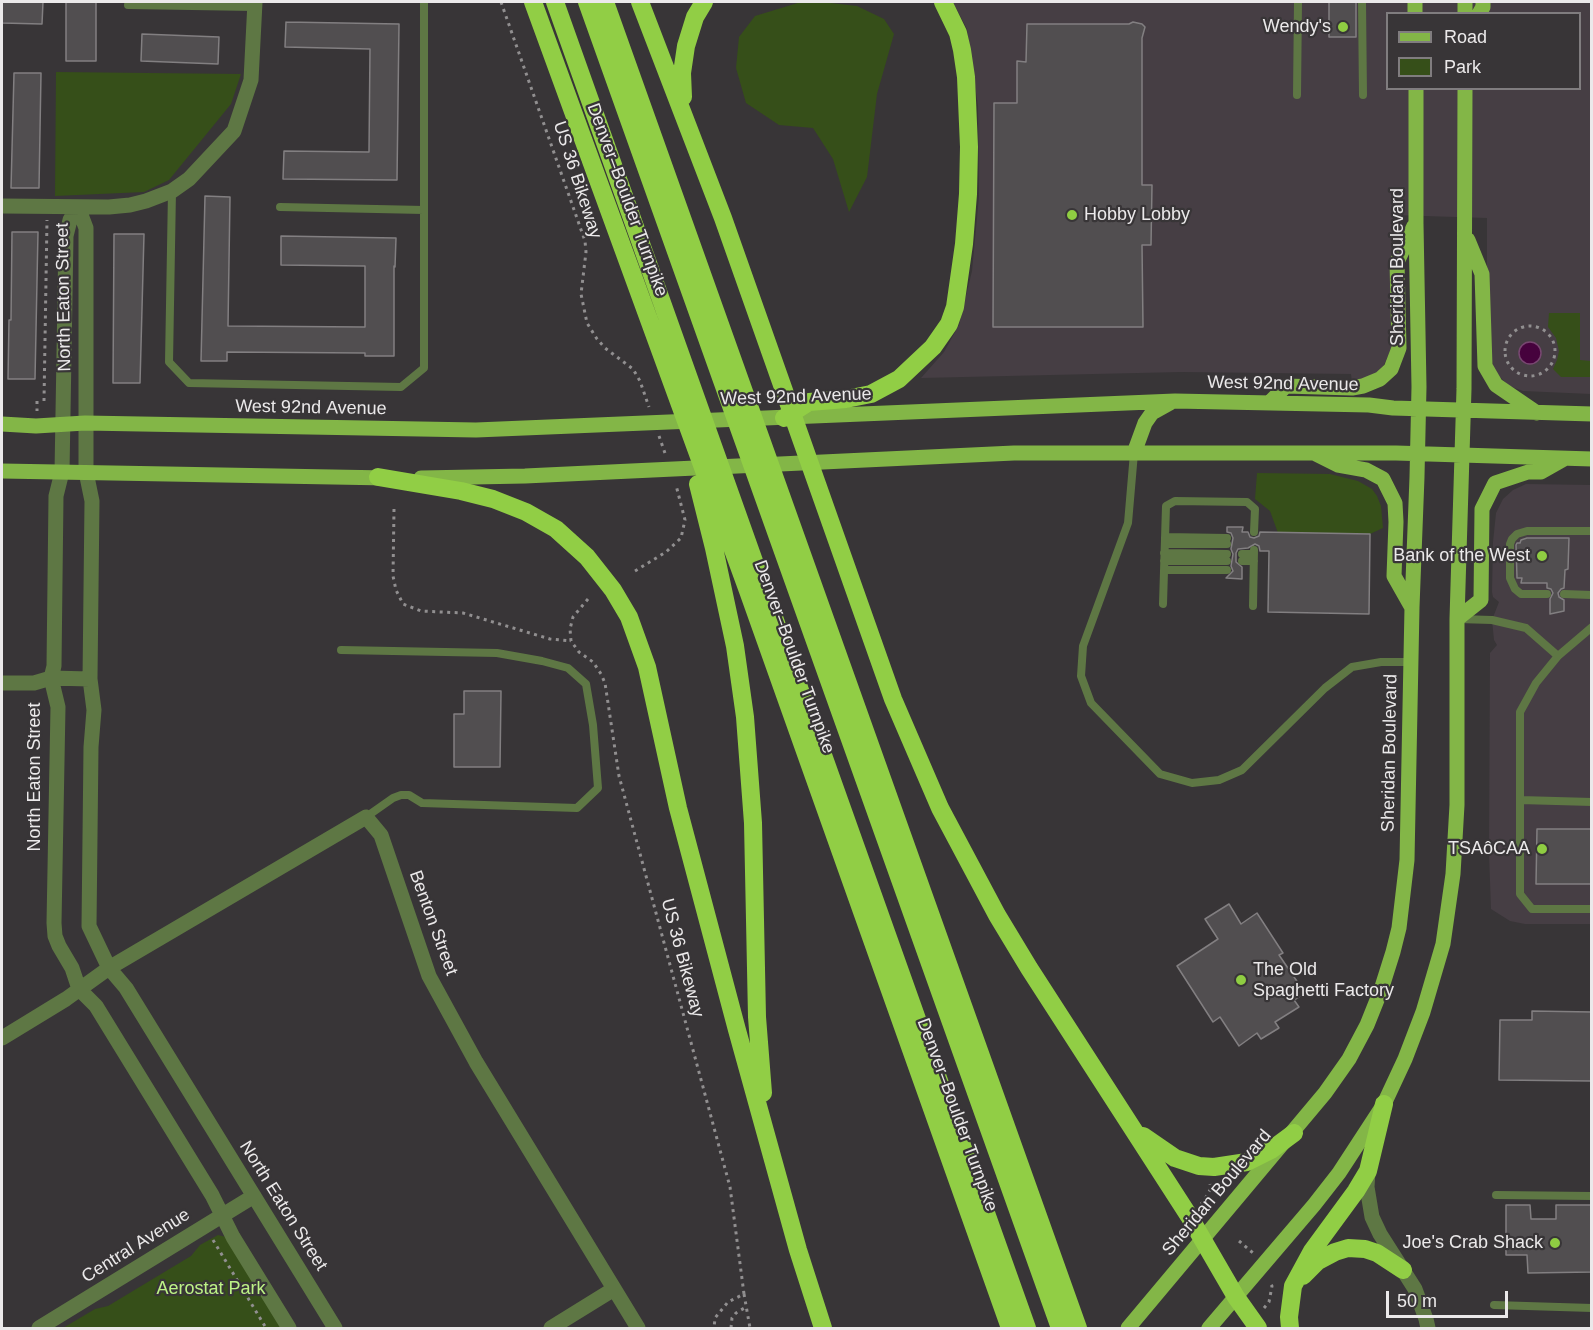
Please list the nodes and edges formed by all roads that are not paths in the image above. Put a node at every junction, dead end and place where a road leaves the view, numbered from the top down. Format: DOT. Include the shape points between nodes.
graph roads {
  1 [pos="424,2"];
  2 [pos="533,2"];
  3 [pos="555,2"];
  4 [pos="586,2"];
  5 [pos="605,2"];
  6 [pos="640,2"];
  7 [pos="704,2"];
  8 [pos="943,2"];
  9 [pos="1298,2"];
  10 [pos="1362,2"];
  11 [pos="255,4"];
  12 [pos="128,5"];
  13 [pos="1416,90"];
  14 [pos="1465,90"];
  15 [pos="1297,95"];
  16 [pos="1363,95"];
  17 [pos="685,117"];
  18 [pos="172,191"];
  19 [pos="2,206"];
  20 [pos="78,207"];
  21 [pos="280,207"];
  22 [pos="424,210"];
  23 [pos="1416,224"];
  24 [pos="1465,232"];
  25 [pos="660,350"];
  26 [pos="1175,401"];
  27 [pos="1269,403"];
  28 [pos="1418,409"];
  29 [pos="1464,411"];
  30 [pos="1537,413"];
  31 [pos="1592,414"];
  32 [pos="784,418"];
  33 [pos="63,423"];
  34 [pos="85,423"];
  35 [pos="2,424"];
  36 [pos="1313,452"];
  37 [pos="1134,453"];
  38 [pos="1418,454"];
  39 [pos="1462,456"];
  40 [pos="1566,458"];
  41 [pos="1592,459"];
  42 [pos="2,471"];
  43 [pos="62,472"];
  44 [pos="86,472"];
  45 [pos="378,477"];
  46 [pos="1592,531"];
  47 [pos="1254,532"];
  48 [pos="1227,541"];
  49 [pos="1164,553"];
  50 [pos="1254,559"];
  51 [pos="1547,594"];
  52 [pos="1564,594"];
  53 [pos="1591,595"];
  54 [pos="1163,604"];
  55 [pos="1253,606"];
  56 [pos="1412,607"];
  57 [pos="1457,618"];
  58 [pos="1592,627"];
  59 [pos="341,650"];
  60 [pos="1558,656"];
  61 [pos="1412,662"];
  62 [pos="51,678"];
  63 [pos="90,679"];
  64 [pos="2,683"];
  65 [pos="1520,800"];
  66 [pos="1592,802"];
  67 [pos="366,816"];
  68 [pos="1592,909"];
  69 [pos="109,968"];
  70 [pos="79,989"];
  71 [pos="2,1038"];
  72 [pos="1384,1104"];
  73 [pos="1133,1127"];
  74 [pos="1294,1133"];
  75 [pos="1368,1171"];
  76 [pos="1496,1195"];
  77 [pos="254,1196"];
  78 [pos="1592,1196"];
  79 [pos="786,1210"];
  80 [pos="222,1215"];
  81 [pos="1203,1239"];
  82 [pos="1403,1270"];
  83 [pos="1293,1286"];
  84 [pos="614,1289"];
  85 [pos="1236,1297"];
  86 [pos="1494,1305"];
  87 [pos="1592,1308"];
  88 [pos="39,1329"];
  89 [pos="289,1329"];
  90 [pos="335,1329"];
  91 [pos="551,1329"];
  92 [pos="638,1329"];
  93 [pos="823,1329"];
  94 [pos="1010,1329"];
  95 [pos="1027,1329"];
  96 [pos="1060,1329"];
  97 [pos="1078,1329"];
  98 [pos="1128,1329"];
  99 [pos="1209,1329"];
  100 [pos="1258,1329"];
  101 [pos="1290,1329"];
  102 [pos="1428,1329"];
  1 -- 22 [label="lane"];
  2 -- 25 [label="highway, Denver–Boulder Turnpike"];
  3 -- 95 [label="highway"];
  4 -- 96 [label="highway"];
  5 -- 97 [label="highway"];
  6 -- 17 [label="highway"];
  7 -- 17 [label="highway" via="689,32 684,53"];
  8 -- 32 [label="highway" via="962,50 968,139 968,204 955,307 949,324 920,361 899,379 871,394 808,402"];
  9 -- 15 [label="lane"];
  10 -- 16 [label="lane"];
  11 -- 12 [label="lane"];
  11 -- 18 [label="street" via="251,80 234,131 189,179"];
  13 -- 23 [label="main road, Sheridan Boulevard"];
  14 -- 24 [label="main road"];
  17 -- 73 [label="highway" via="882,671 923,771 997,915"];
  18 -- 20 [label="street" via="130,205"];
  18 -- 22 [label="lane" via="169,362 189,383 401,387 424,368"];
  19 -- 20 [label="street"];
  20 -- 33 [label="street, North Eaton Street" via="66,236"];
  20 -- 34 [label="street, North Eaton Street" via="86,236"];
  21 -- 22 [label="lane"];
  23 -- 27 [label="main road" via="1397,262 1399,348 1391,369 1380,379 1352,388 1286,386"];
  23 -- 28 [label="main road, Sheridan Boulevard"];
  24 -- 29 [label="main road"];
  24 -- 30 [label="main road" via="1482,274 1485,366 1496,385"];
  25 -- 79 [label="highway" via="709,525 741,682 753,823 760,1057 770,1134"];
  25 -- 94 [label="highway, Denver–Boulder Turnpike"];
  26 -- 27 [label="main road, West 92nd Avenue"];
  26 -- 32 [label="main road, West 92nd Avenue"];
  26 -- 37 [label="main road" via="1152,413"];
  27 -- 28 [label="main road, West 92nd Avenue"];
  28 -- 29 [label="main road, West 92nd Avenue"];
  28 -- 38 [label="main road, Sheridan Boulevard"];
  29 -- 30 [label="main road, West 92nd Avenue"];
  29 -- 39 [label="main road"];
  30 -- 31 [label="main road, West 92nd Avenue"];
  32 -- 34 [label="main road, West 92nd Avenue" via="424,430"];
  33 -- 34 [label="main road, West 92nd Avenue"];
  33 -- 35 [label="main road, West 92nd Avenue"];
  33 -- 43 [label="street, North Eaton Street"];
  34 -- 44 [label="street, North Eaton Street"];
  36 -- 37 [label="main road"];
  36 -- 38 [label="main road"];
  36 -- 56 [label="main road" via="1338,465 1366,470 1383,479 1395,503 1394,576"];
  37 -- 45 [label="main road" via="1014,453 484,478"];
  37 -- 61 [label="lane" via="1128,523 1083,645 1081,676 1091,703 1160,774 1192,783 1227,777 1242,770 1325,688 1352,667"];
  38 -- 39 [label="main road"];
  38 -- 56 [label="main road, Sheridan Boulevard"];
  39 -- 40 [label="main road"];
  39 -- 57 [label="main road"];
  40 -- 41 [label="main road"];
  40 -- 57 [label="main road" via="1541,472 1528,472 1495,483 1482,509 1481,600"];
  42 -- 43 [label="main road"];
  43 -- 44 [label="main road"];
  43 -- 62 [label="street, North Eaton Street" via="56,496"];
  44 -- 45 [label="main road"];
  44 -- 63 [label="street, North Eaton Street" via="92,501"];
  45 -- 79 [label="highway" via="461,491 526,512 556,529 587,557 629,617 647,667 678,808"];
  46 -- 51 [label="lane" via="1522,532 1512,539 1510,578 1515,589 1521,594"];
  47 -- 49 [label="lane" via="1255,509 1247,502 1175,501 1166,506"];
  48 -- 49 [label="lane"];
  49 -- 49 [label="lane" via="1227,562"];
  49 -- 54 [label="lane"];
  50 -- 50 [label="lane" via="1242,562"];
  50 -- 55 [label="lane"];
  52 -- 53 [label="lane"];
  56 -- 61 [label="main road, Sheridan Boulevard"];
  57 -- 60 [label="lane" via="1492,620 1526,628"];
  57 -- 72 [label="main road" via="1457,805 1449,911 1423,1012"];
  58 -- 60 [label="lane"];
  59 -- 67 [label="lane" via="497,653 568,668 586,684 593,725 598,788 577,808 422,803 401,795"];
  60 -- 65 [label="lane" via="1536,682 1520,712"];
  61 -- 74 [label="main road, Sheridan Boulevard" via="1407,860 1394,952 1358,1042"];
  62 -- 63 [label="street"];
  62 -- 64 [label="street" via="34,683"];
  62 -- 70 [label="street, North Eaton Street" via="58,706 54,923 59,946"];
  63 -- 69 [label="street, North Eaton Street" via="94,710 89,926"];
  65 -- 66 [label="lane"];
  65 -- 68 [label="lane" via="1521,894 1532,909"];
  67 -- 69 [label="street"];
  67 -- 84 [label="street, Benton Street" via="381,835 429,976 476,1062"];
  69 -- 70 [label="street"];
  69 -- 77 [label="street, North Eaton Street" via="126,988"];
  70 -- 71 [label="street"];
  70 -- 80 [label="street, North Eaton Street" via="96,1006"];
  72 -- 75 [label="highway"];
  72 -- 85 [label="main road" via="1339,1173"];
  73 -- 74 [label="highway" via="1175,1158 1211,1167 1247,1162"];
  73 -- 81 [label="highway"];
  74 -- 81 [label="main road, Sheridan Boulevard"];
  75 -- 82 [label="street" via="1372,1216"];
  75 -- 83 [label="highway" via="1312,1251"];
  76 -- 78 [label="lane"];
  77 -- 80 [label="street, Central Avenue"];
  77 -- 90 [label="street, North Eaton Street"];
  79 -- 93 [label="highway"];
  80 -- 88 [label="street, Central Avenue"];
  80 -- 89 [label="street, North Eaton Street"];
  81 -- 85 [label="highway"];
  81 -- 98 [label="main road, Sheridan Boulevard"];
  82 -- 83 [label="highway" via="1377,1253 1348,1248 1318,1261"];
  82 -- 102 [label="street" via="1415,1289"];
  83 -- 101 [label="highway"];
  84 -- 91 [label="street"];
  84 -- 92 [label="street, Benton Street"];
  85 -- 99 [label="main road"];
  85 -- 100 [label="highway"];
  86 -- 87 [label="lane"];
}
